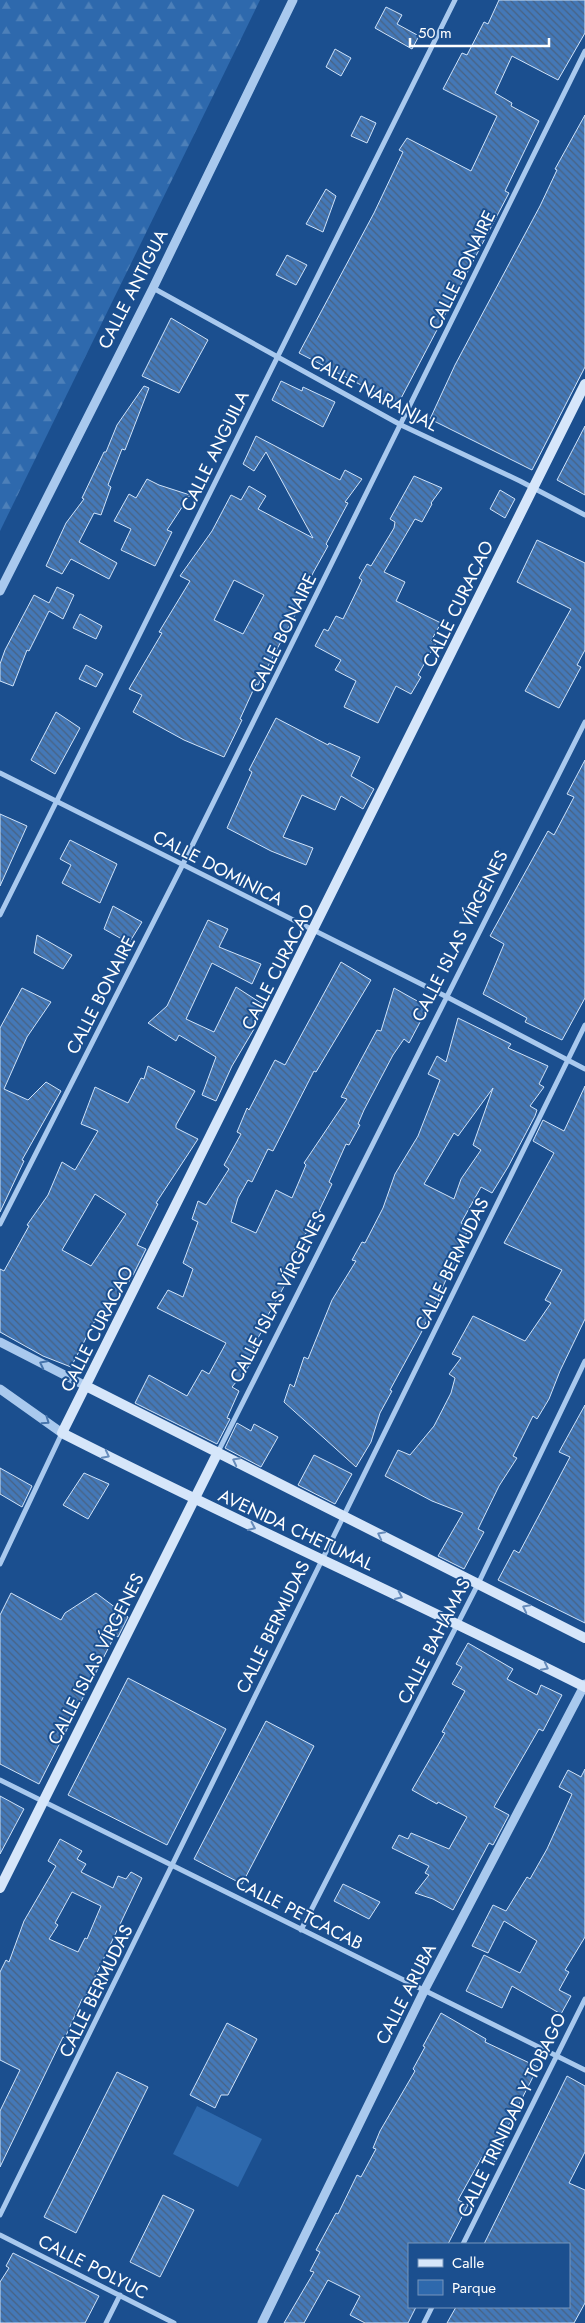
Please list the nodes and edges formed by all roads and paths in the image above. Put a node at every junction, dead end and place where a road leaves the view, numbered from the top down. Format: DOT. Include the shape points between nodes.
graph roads {
  1 [pos="293,0"];
  2 [pos="455,0"];
  3 [pos="585,51"];
  4 [pos="153,288"];
  5 [pos="278,357"];
  6 [pos="585,384"];
  7 [pos="402,425"];
  8 [pos="534,489"];
  9 [pos="585,515"];
  10 [pos="0,591"];
  11 [pos="585,722"];
  12 [pos="0,773"];
  13 [pos="57,800"];
  14 [pos="182,866"];
  15 [pos="0,915"];
  16 [pos="314,931"];
  17 [pos="448,997"];
  18 [pos="585,1025"];
  19 [pos="567,1060"];
  20 [pos="585,1069"];
  21 [pos="0,1224"];
  22 [pos="0,1342"];
  23 [pos="585,1361"];
  24 [pos="86,1386"];
  25 [pos="0,1389"];
  26 [pos="62,1433"];
  27 [pos="218,1452"];
  28 [pos="194,1500"];
  29 [pos="343,1515"];
  30 [pos="320,1559"];
  31 [pos="0,1564"];
  32 [pos="478,1584"];
  33 [pos="458,1624"];
  34 [pos="585,1638"];
  35 [pos="584,1686"];
  36 [pos="0,1780"];
  37 [pos="44,1800"];
  38 [pos="174,1865"];
  39 [pos="0,1888"];
  40 [pos="301,1930"];
  41 [pos="424,1991"];
  42 [pos="585,1999"];
  43 [pos="556,2056"];
  44 [pos="585,2070"];
  45 [pos="0,2215"];
  46 [pos="0,2235"];
  47 [pos="463,2243"];
  48 [pos="120,2295"];
  49 [pos="432,2308"];
  50 [pos="106,2323"];
  51 [pos="174,2323"];
  52 [pos="262,2323"];
  53 [pos="424,2323"];
  1 -- 4 [label="street, CALLE ANTIGUA"];
  2 -- 5 [label="street, CALLE ANGUILA"];
  3 -- 7 [label="street, CALLE BONAIRE"];
  4 -- 5 [label="street, CALLE NARANJAL"];
  4 -- 10 [label="street, CALLE ANTIGUA"];
  5 -- 7 [label="street, CALLE NARANJAL"];
  5 -- 13 [label="street, CALLE ANGUILA"];
  6 -- 8 [label="main road, CALLE CURACAO"];
  7 -- 8 [label="street, CALLE NARANJAL"];
  7 -- 14 [label="street, CALLE BONAIRE"];
  8 -- 9 [label="street, CALLE NARANJAL"];
  8 -- 16 [label="main road, CALLE CURACAO"];
  11 -- 17 [label="street, CALLE ISLAS VÍRGENES"];
  12 -- 13 [label="street, CALLE DOMINICA"];
  13 -- 14 [label="street, CALLE DOMINICA"];
  13 -- 15 [label="street, CALLE ANGUILA"];
  14 -- 16 [label="street, CALLE DOMINICA"];
  14 -- 21 [label="street, CALLE BONAIRE"];
  16 -- 17 [label="street, CALLE DOMINICA"];
  16 -- 24 [label="main road, CALLE CURACAO"];
  17 -- 19 [label="street, CALLE DOMINICA"];
  17 -- 27 [label="street, CALLE ISLAS VÍRGENES"];
  18 -- 19 [label="street, CALLE BERMUDAS"];
  19 -- 20 [label="street, CALLE DOMINICA"];
  19 -- 29 [label="street, CALLE BERMUDAS"];
  24 -- 22 [label="street, AVENIDA CHETUMAL, one-way"];
  23 -- 32 [label="street, CALLE BAHAMAS"];
  24 -- 26 [label="main road, CALLE CURACAO"];
  24 -- 27 [label="main road, AVENIDA CHETUMAL"];
  25 -- 26 [label="street, AVENIDA CHETUMAL, one-way"];
  26 -- 28 [label="main road, AVENIDA CHETUMAL, one-way"];
  26 -- 31 [label="street, CALLE CURACAO"];
  27 -- 28 [label="main road, CALLE ISLAS VÍRGENES"];
  29 -- 27 [label="main road, AVENIDA CHETUMAL, one-way"];
  28 -- 30 [label="main road, AVENIDA CHETUMAL, one-way"];
  28 -- 37 [label="main road, CALLE ISLAS VÍRGENES"];
  29 -- 30 [label="street, CALLE BERMUDAS"];
  32 -- 29 [label="main road, AVENIDA CHETUMAL, one-way"];
  30 -- 33 [label="main road, AVENIDA CHETUMAL, one-way"];
  30 -- 38 [label="street, CALLE BERMUDAS"];
  32 -- 33 [label="street, CALLE BAHAMAS"];
  34 -- 32 [label="main road, AVENIDA CHETUMAL, one-way"];
  33 -- 35 [label="main road, AVENIDA CHETUMAL, one-way"];
  33 -- 40 [label="street, CALLE BAHAMAS"];
  35 -- 41 [label="street, CALLE ARUBA"];
  36 -- 37 [label="street, CALLE PETCACAB"];
  37 -- 38 [label="street, CALLE PETCACAB"];
  37 -- 39 [label="main road, CALLE ISLAS VÍRGENES"];
  38 -- 40 [label="street, CALLE PETCACAB"];
  38 -- 45 [label="street, CALLE BERMUDAS"];
  40 -- 41 [label="street, CALLE PETCACAB"];
  41 -- 43 [label="street, CALLE PETCACAB"];
  41 -- 52 [label="street, CALLE ARUBA"];
  42 -- 43 [label="street, CALLE TRINIDAD Y TOBAGO"];
  43 -- 44 [label="street, CALLE PETCACAB"];
  43 -- 47 [label="street, CALLE TRINIDAD Y TOBAGO"];
  46 -- 48 [label="street, CALLE POLYUC"];
  48 -- 50 [label="street"];
  48 -- 51 [label="street, CALLE POLYUC"];
  49 -- 53 [label="street"];
}
